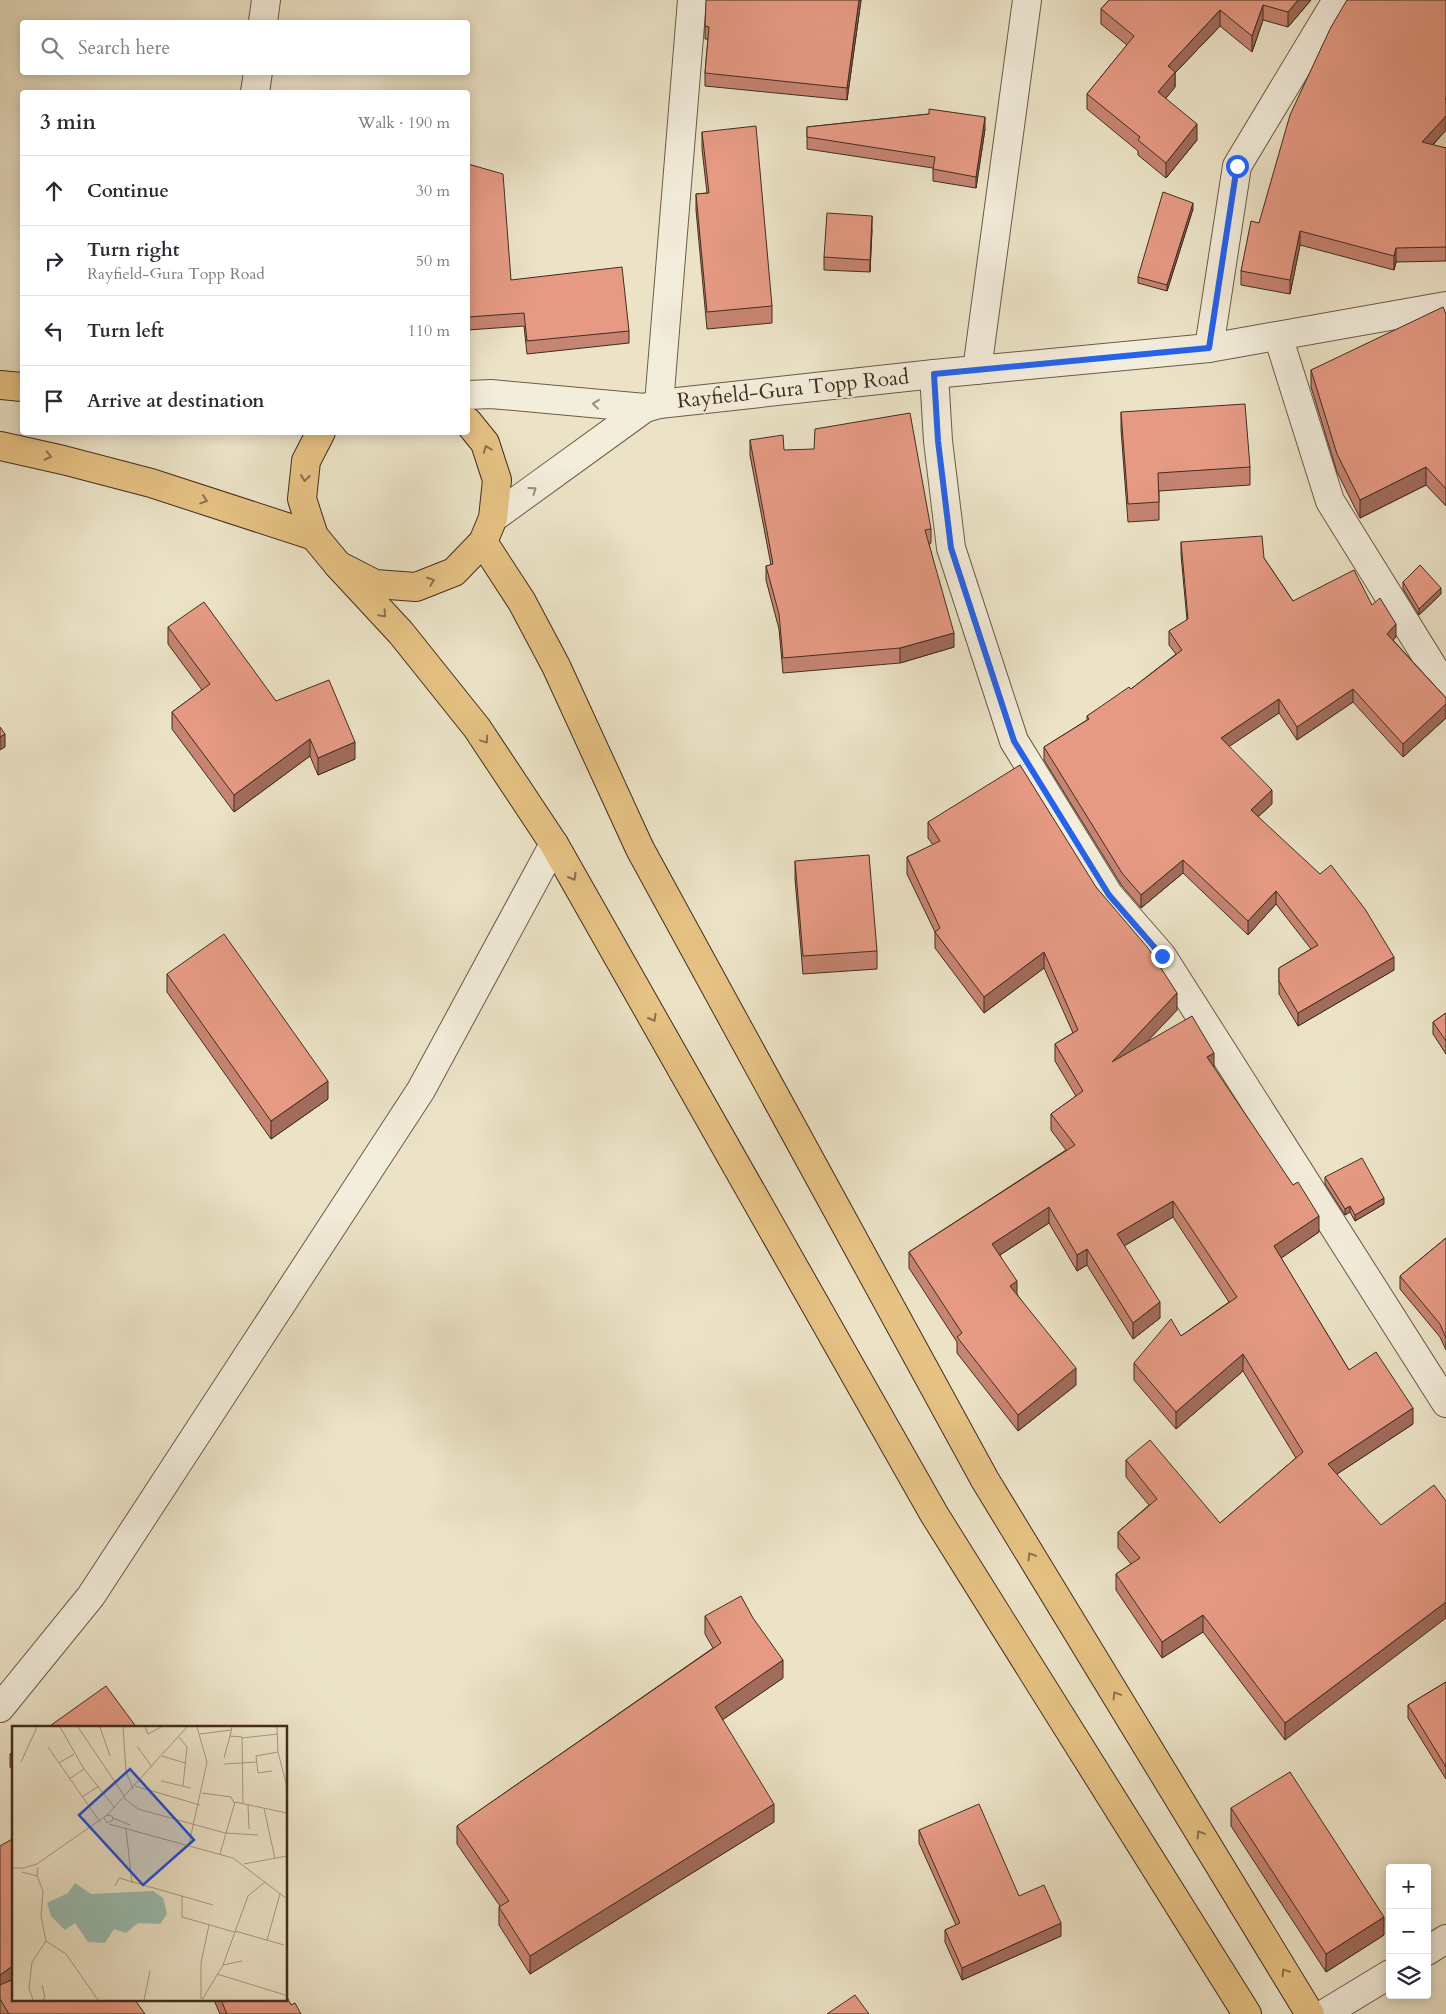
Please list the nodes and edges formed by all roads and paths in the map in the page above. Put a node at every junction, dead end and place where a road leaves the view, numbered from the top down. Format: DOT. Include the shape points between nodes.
graph roads {
  1 [pos="266,0"];
  2 [pos="692,0"];
  3 [pos="1027,0"];
  4 [pos="1337,0"];
  5 [pos="263,20"];
  6 [pos="258,75"];
  7 [pos="255,90"];
  8 [pos="1446,306"];
  9 [pos="1278,336"];
  10 [pos="1209,348"];
  11 [pos="976,370"];
  12 [pos="934,374"];
  13 [pos="0,385"];
  14 [pos="20,386"];
  15 [pos="470,394"];
  16 [pos="652,406"];
  17 [pos="470,425"];
  18 [pos="319,435"];
  19 [pos="0,446"];
  20 [pos="488,530"];
  21 [pos="314,536"];
  22 [pos="338,565"];
  23 [pos="1446,688"];
  24 [pos="554,844"];
  25 [pos="1446,1403"];
  26 [pos="0,1708"];
  27 [pos="1446,1939"];
  28 [pos="1431,1948"];
  29 [pos="1386,1976"];
  30 [pos="1247,2014"];
  31 [pos="1310,2014"];
  32 [pos="1324,2014"];
  1 -- 5 [label="street"];
  2 -- 16 [label="street"];
  3 -- 11 [label="street"];
  4 -- 10 [label="street" via="1237,166"];
  6 -- 7 [label="street"];
  8 -- 9 [label="street, Rayfield-Gura Topp Road"];
  9 -- 10 [label="street, Rayfield-Gura Topp Road"];
  9 -- 23 [label="street" via="1330,501"];
  10 -- 11 [label="street, Rayfield-Gura Topp Road"];
  11 -- 12 [label="street, Rayfield-Gura Topp Road"];
  12 -- 16 [label="street, Rayfield-Gura Topp Road"];
  12 -- 25 [label="street" via="938,441 951,548 1014,741 1109,895 1162,956"];
  13 -- 14 [label="main road"];
  16 -- 15 [label="street, Rayfield-Gura Topp Road, one-way"];
  20 -- 16 [label="street, one-way"];
  20 -- 17 [label="main road, one-way" via="497,480 485,444"];
  18 -- 21 [label="main road, one-way" via="306,461 302,499"];
  19 -- 21 [label="main road, one-way" via="151,483"];
  22 -- 20 [label="main road, one-way" via="375,584 416,587 454,572"];
  31 -- 20 [label="main road, one-way" via="985,1480 640,849 556,666"];
  21 -- 22 [label="main road"];
  22 -- 24 [label="main road, one-way" via="401,633 477,728"];
  24 -- 26 [label="street" via="421,1090 91,1596"];
  24 -- 30 [label="main road, one-way" via="934,1514"];
  27 -- 28 [label="street"];
  29 -- 32 [label="street"];
}
